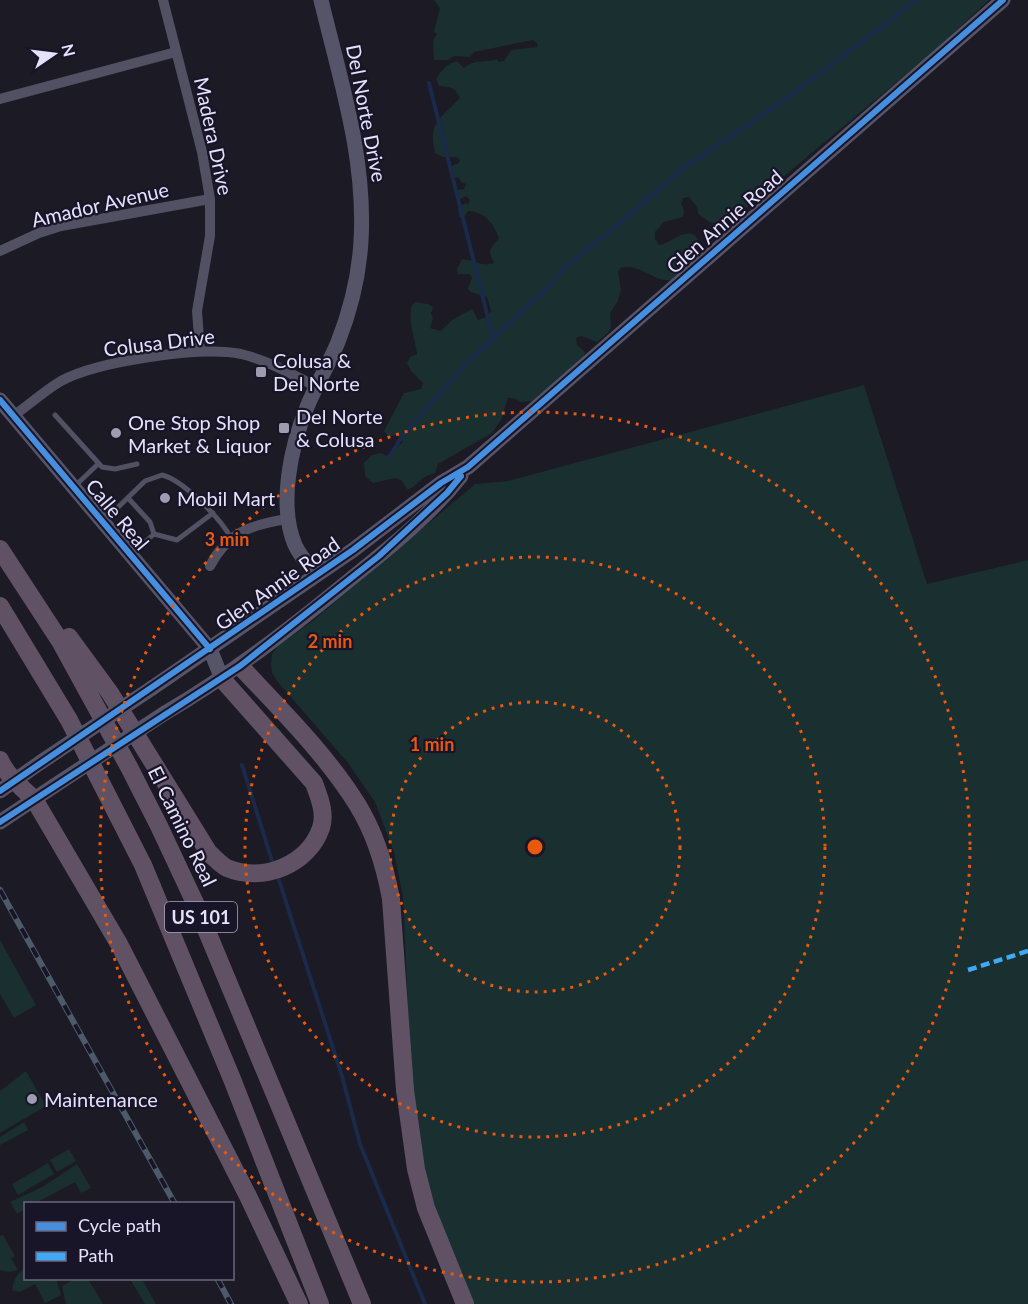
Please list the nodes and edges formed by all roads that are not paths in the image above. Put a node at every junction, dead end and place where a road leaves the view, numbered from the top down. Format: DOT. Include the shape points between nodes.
graph roads {
  1 [pos="163,0"];
  2 [pos="321,0"];
  3 [pos="1003,0"];
  4 [pos="177,52"];
  5 [pos="0,99"];
  6 [pos="210,199"];
  7 [pos="0,252"];
  8 [pos="200,351"];
  9 [pos="317,387"];
  10 [pos="0,400"];
  11 [pos="55,415"];
  12 [pos="13,416"];
  13 [pos="98,464"];
  14 [pos="137,464"];
  15 [pos="468,467"];
  16 [pos="74,487"];
  17 [pos="128,498"];
  18 [pos="213,513"];
  19 [pos="288,519"];
  20 [pos="103,522"];
  21 [pos="154,534"];
  22 [pos="231,538"];
  23 [pos="0,545"];
  24 [pos="0,549"];
  25 [pos="130,555"];
  26 [pos="210,566"];
  27 [pos="316,574"];
  28 [pos="0,606"];
  29 [pos="210,649"];
  30 [pos="240,666"];
  31 [pos="222,679"];
  32 [pos="0,760"];
  33 [pos="7,786"];
  34 [pos="34,799"];
  35 [pos="0,822"];
  36 [pos="299,1304"];
  37 [pos="320,1304"];
  38 [pos="362,1304"];
  39 [pos="465,1304"];
  1 -- 4 [label="street, Madera Drive"];
  2 -- 9 [label="main road, Del Norte Drive" via="356,146 362,202 361,248 352,299 338,343"];
  3 -- 15 [label="main road, Glen Annie Road"];
  4 -- 5 [label="street"];
  4 -- 6 [label="street, Madera Drive"];
  6 -- 7 [label="street, Amador Avenue" via="61,226"];
  6 -- 8 [label="street, Madera Drive" via="210,236 197,311"];
  8 -- 9 [label="street, Colusa Drive" via="242,354"];
  8 -- 12 [label="street, Colusa Drive" via="121,362 78,373"];
  9 -- 19 [label="main road, Del Norte Drive" via="292,455 287,486"];
  10 -- 12 [label="main road, Calle Real"];
  11 -- 13 [label="lane"];
  12 -- 16 [label="main road, Calle Real"];
  13 -- 14 [label="lane" via="110,469"];
  13 -- 16 [label="lane"];
  15 -- 27 [label="main road, Glen Annie Road"];
  15 -- 30 [label="main road, Glen Annie Road" via="447,493 387,549"];
  16 -- 20 [label="main road, Calle Real"];
  17 -- 18 [label="lane" via="145,482 162,475"];
  17 -- 20 [label="lane"];
  17 -- 21 [label="lane" via="150,522"];
  18 -- 21 [label="lane" via="177,540"];
  18 -- 22 [label="lane"];
  19 -- 22 [label="street"];
  19 -- 27 [label="main road, Del Norte Drive" via="302,558"];
  20 -- 25 [label="main road, Calle Real"];
  21 -- 25 [label="lane"];
  22 -- 26 [label="street"];
  23 -- 31 [label="highway" via="111,693 209,853 225,867 241,872 278,870 308,849 322,827 322,803 314,783"];
  24 -- 38 [label="highway, El Camino Real / US 101" via="66,651 159,826 196,905"];
  25 -- 29 [label="main road, Calle Real"];
  27 -- 29 [label="main road, Glen Annie Road"];
  28 -- 37 [label="highway, US 101" via="69,720 143,865"];
  29 -- 30 [label="main road"];
  29 -- 31 [label="main road"];
  29 -- 33 [label="main road, Glen Annie Road, bridge"];
  30 -- 31 [label="main road, Glen Annie Road"];
  30 -- 39 [label="highway" via="323,757 357,804 386,871 405,1090 416,1169 426,1208"];
  31 -- 34 [label="main road, Glen Annie Road, bridge"];
  32 -- 33 [label="highway"];
  33 -- 34 [label="highway"];
  34 -- 35 [label="main road, Glen Annie Road"];
  34 -- 36 [label="highway" via="119,944"];
}
